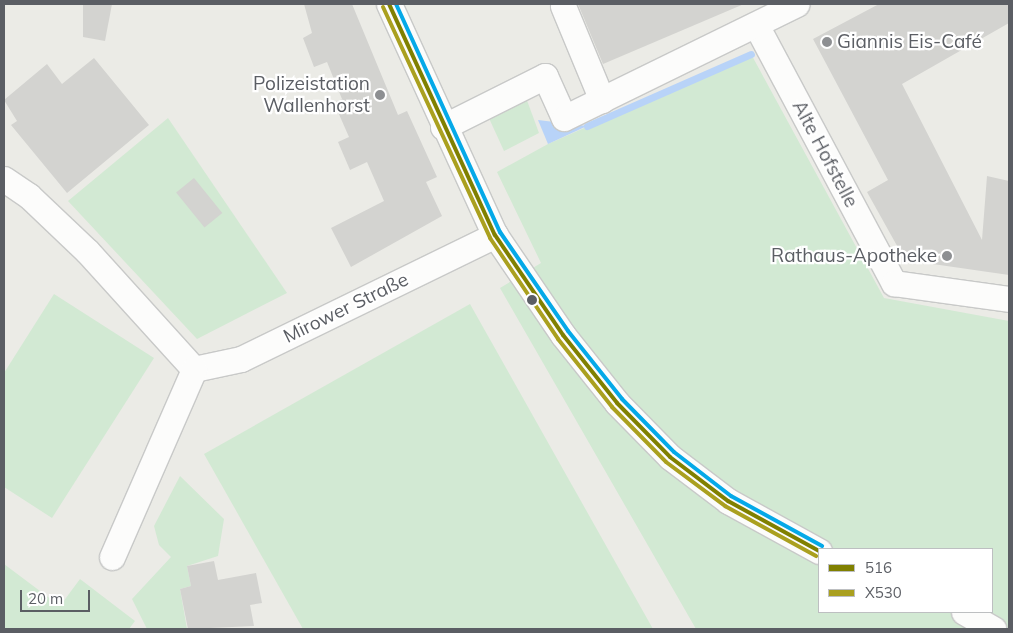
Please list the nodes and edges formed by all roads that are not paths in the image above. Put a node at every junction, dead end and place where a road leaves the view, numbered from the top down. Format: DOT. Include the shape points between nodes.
graph roads {
  1 [pos="389,4"];
  2 [pos="563,6"];
  3 [pos="788,6"];
  4 [pos="756,25"];
  5 [pos="602,100"];
  6 [pos="443,127"];
  7 [pos="4,179"];
  8 [pos="495,235"];
  9 [pos="1009,299"];
  10 [pos="194,369"];
  11 [pos="818,550"];
  12 [pos="112,557"];
  13 [pos="966,613"];
  14 [pos="993,629"];
  1 -- 6 [label="street"];
  2 -- 5 [label="street"];
  3 -- 4 [label="street"];
  4 -- 5 [label="street"];
  4 -- 9 [label="street, Alte Hofstelle" via="894,283"];
  5 -- 6 [label="street" via="564,118 546,76"];
  6 -- 8 [label="street"];
  7 -- 10 [label="street" via="29,196 87,251"];
  8 -- 10 [label="street, Mirower Straße" via="241,359"];
  8 -- 11 [label="street" via="563,335 617,403 670,458 728,501"];
  10 -- 12 [label="street"];
  13 -- 14 [label="street"];
}
